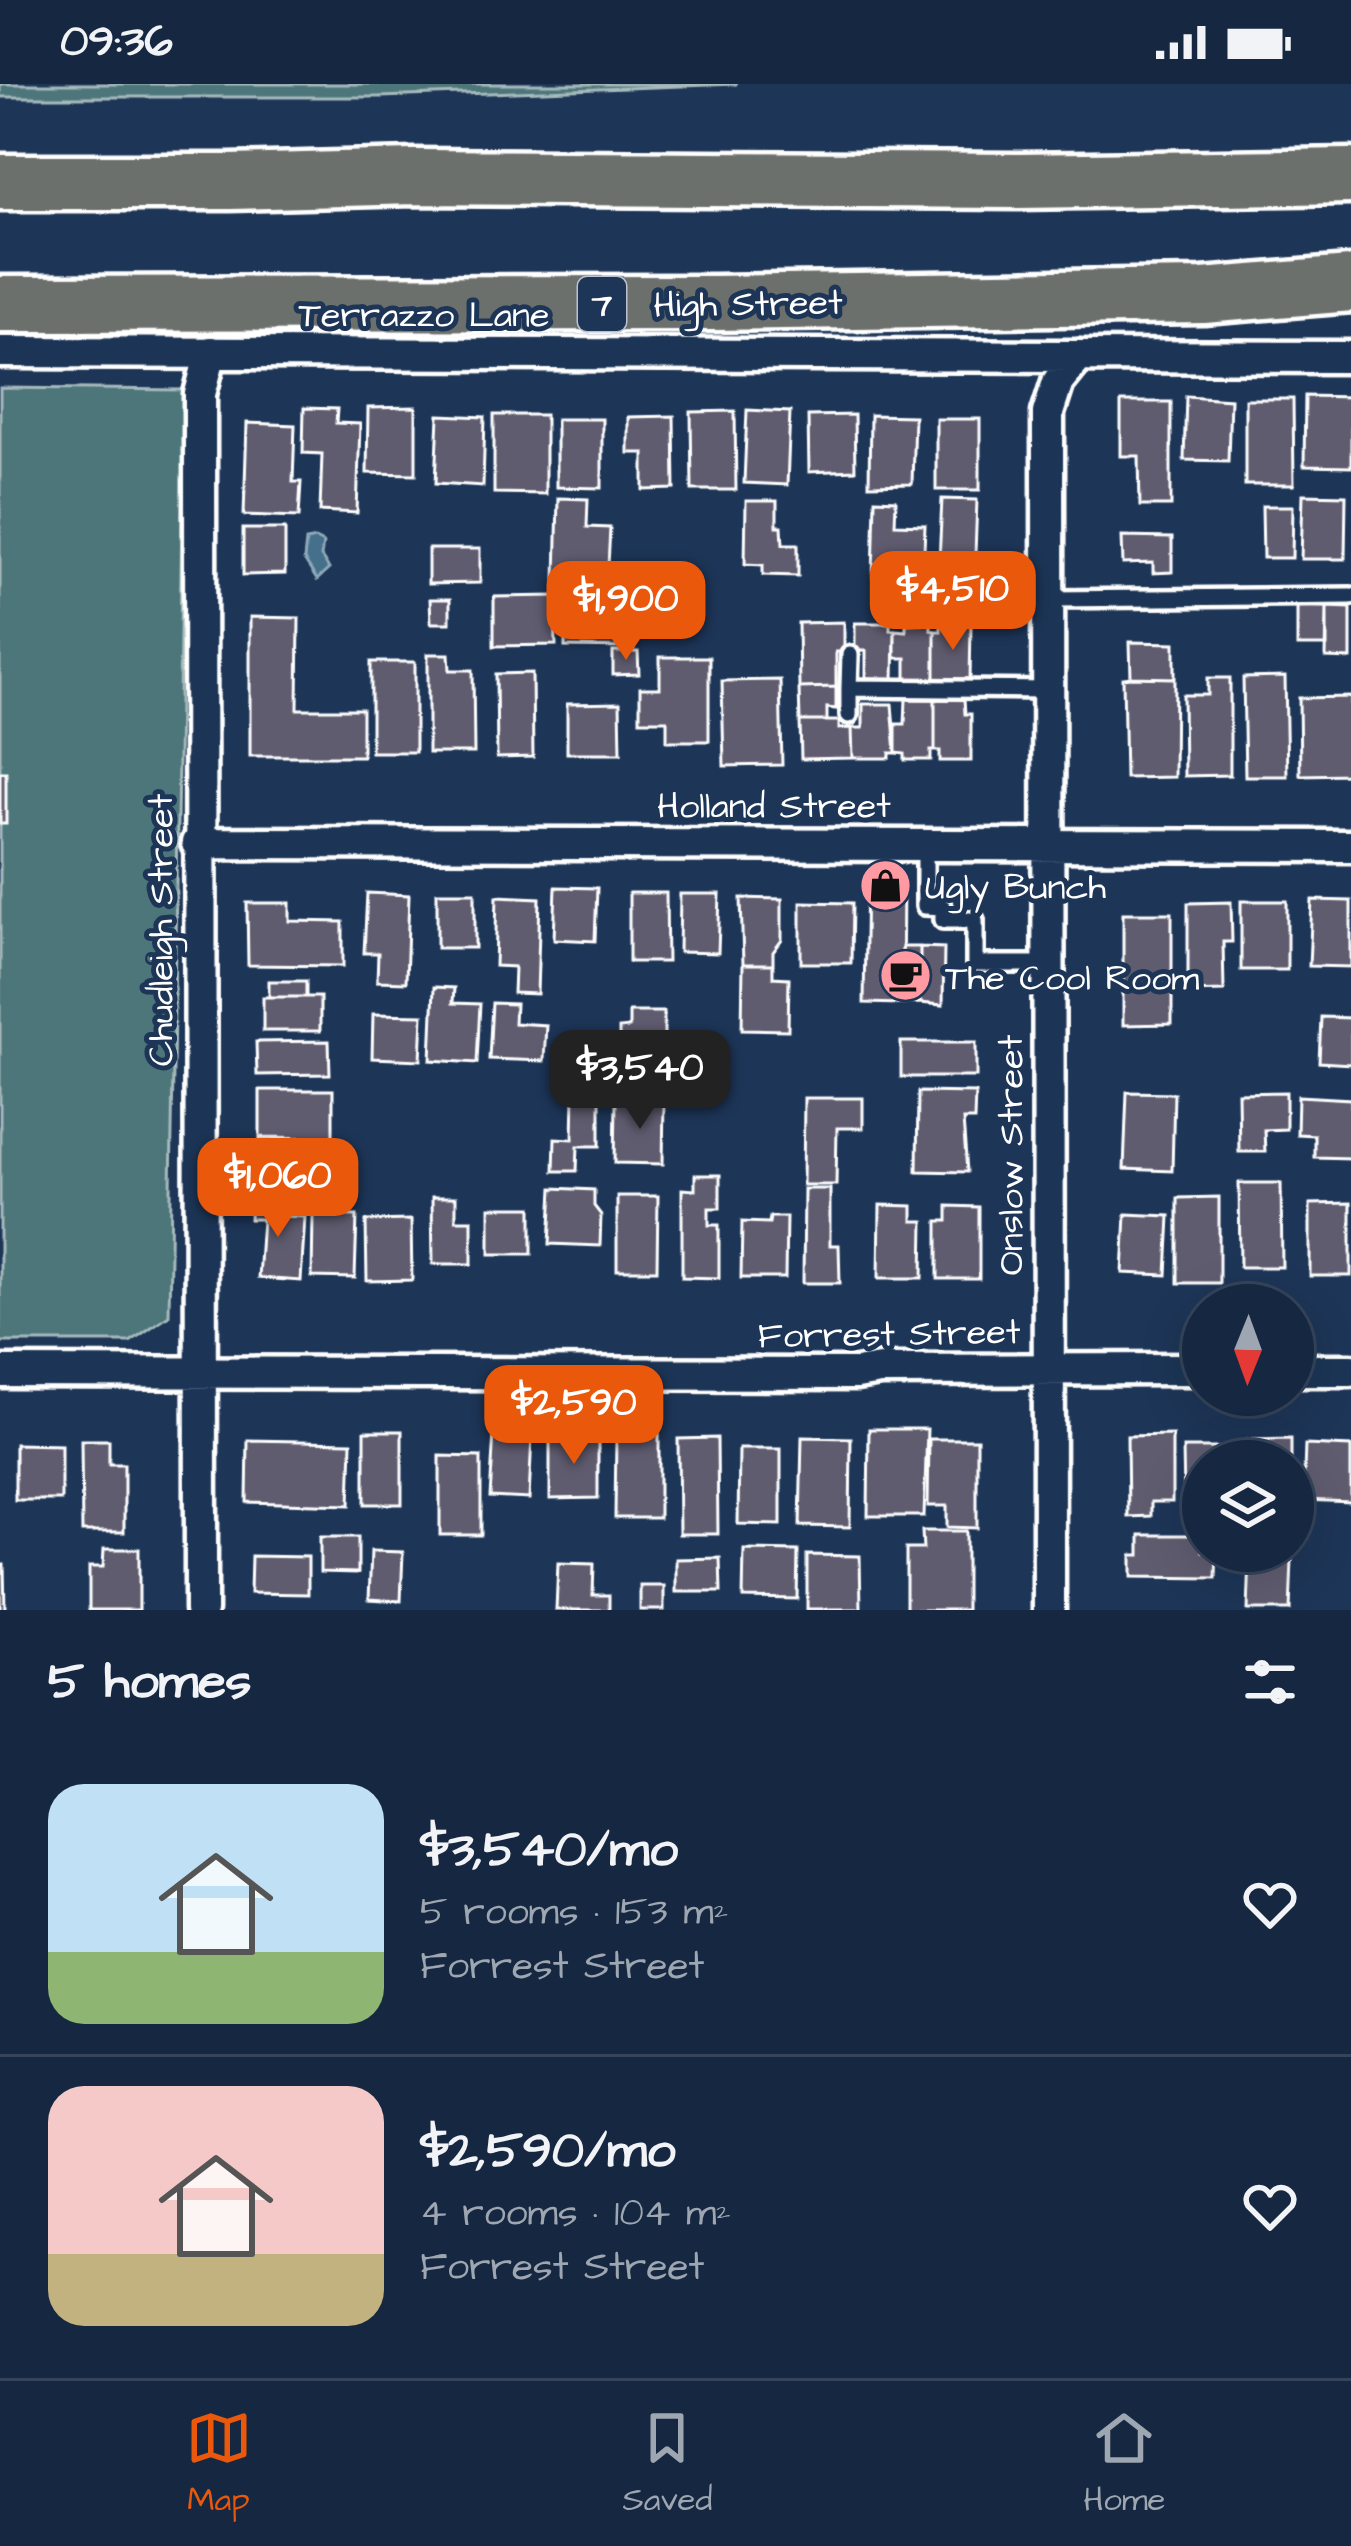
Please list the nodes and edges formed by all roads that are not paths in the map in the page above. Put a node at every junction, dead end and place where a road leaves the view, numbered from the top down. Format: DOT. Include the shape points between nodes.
graph roads {
  1 [pos="1351,176"];
  2 [pos="0,182"];
  3 [pos="1351,284"];
  4 [pos="1203,296"];
  5 [pos="0,304"];
  6 [pos="1351,304"];
  7 [pos="0,352"];
  8 [pos="212,352"];
  9 [pos="168,353"];
  10 [pos="1002,355"];
  11 [pos="1079,356"];
  12 [pos="1351,357"];
  13 [pos="200,394"];
  14 [pos="1048,413"];
  15 [pos="1351,596"];
  16 [pos="1051,599"];
  17 [pos="850,655"];
  18 [pos="849,688"];
  19 [pos="1049,690"];
  20 [pos="850,715"];
  21 [pos="197,843"];
  22 [pos="1047,843"];
  23 [pos="925,844"];
  24 [pos="1351,846"];
  25 [pos="1048,964"];
  26 [pos="1048,1368"];
  27 [pos="1182,1369"];
  28 [pos="1314,1370"];
  29 [pos="1351,1370"];
  30 [pos="198,1371"];
  31 [pos="0,1372"];
  32 [pos="201,1610"];
  33 [pos="1049,1610"];
  1 -- 2 [label="highway"];
  3 -- 4 [label="highway, High Street / 7"];
  4 -- 5 [label="highway, High Street / 7"];
  4 -- 6 [label="highway"];
  7 -- 9 [label="street, Terrazzo Lane"];
  8 -- 9 [label="street, Terrazzo Lane"];
  8 -- 10 [label="street, Terrazzo Lane"];
  8 -- 13 [label="street, Chudleigh Street"];
  9 -- 13 [label="street"];
  10 -- 11 [label="street, Terrazzo Lane"];
  10 -- 14 [label="street" via="1036,380"];
  11 -- 12 [label="street, Terrazzo Lane"];
  11 -- 14 [label="street, Onslow Street" via="1058,382"];
  13 -- 21 [label="street, Chudleigh Street"];
  14 -- 16 [label="street, Onslow Street"];
  15 -- 16 [label="lane"];
  16 -- 19 [label="street, Onslow Street"];
  17 -- 18 [label="lane"];
  18 -- 19 [label="lane"];
  18 -- 20 [label="lane"];
  19 -- 22 [label="street, Onslow Street"];
  21 -- 23 [label="street, Holland Street"];
  21 -- 30 [label="street, Chudleigh Street"];
  22 -- 23 [label="street, Holland Street"];
  22 -- 24 [label="street, Holland Street"];
  22 -- 25 [label="street, Onslow Street"];
  23 -- 25 [label="lane" via="925,906 943,907 943,920 975,920 975,964"];
  25 -- 26 [label="street, Onslow Street"];
  26 -- 27 [label="street, Forrest Street"];
  26 -- 30 [label="street, Forrest Street"];
  26 -- 33 [label="street, Onslow Street"];
  28 -- 29 [label="street"];
  30 -- 31 [label="street, Forrest Street"];
  30 -- 32 [label="street, Chudleigh Street"];
}
